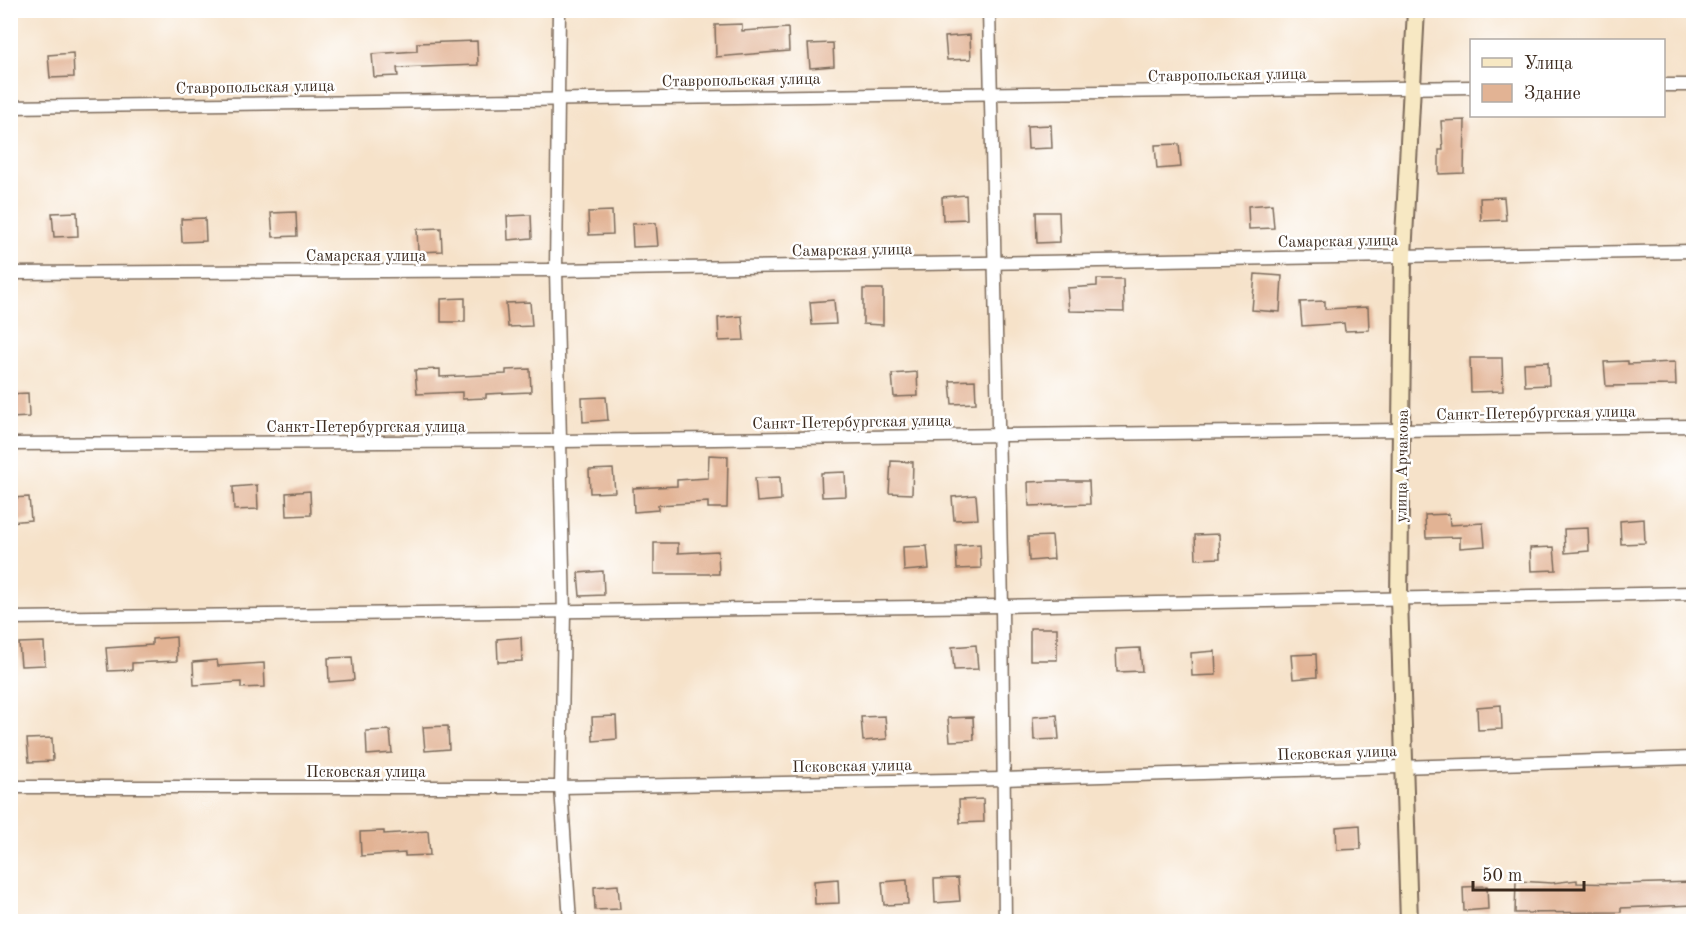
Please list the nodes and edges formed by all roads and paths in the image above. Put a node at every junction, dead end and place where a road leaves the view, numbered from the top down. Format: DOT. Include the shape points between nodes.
graph roads {
  1 [pos="559,10"];
  2 [pos="989,10"];
  3 [pos="1416,10"];
  4 [pos="1665,85"];
  5 [pos="1694,85"];
  6 [pos="1470,87"];
  7 [pos="1410,88"];
  8 [pos="991,93"];
  9 [pos="557,98"];
  10 [pos="10,107"];
  11 [pos="1694,251"];
  12 [pos="1403,256"];
  13 [pos="995,263"];
  14 [pos="556,270"];
  15 [pos="10,273"];
  16 [pos="1694,426"];
  17 [pos="1402,431"];
  18 [pos="998,436"];
  19 [pos="561,441"];
  20 [pos="10,444"];
  21 [pos="1694,592"];
  22 [pos="1399,598"];
  23 [pos="1002,606"];
  24 [pos="564,612"];
  25 [pos="10,618"];
  26 [pos="1694,758"];
  27 [pos="1402,767"];
  28 [pos="1004,779"];
  29 [pos="10,787"];
  30 [pos="561,788"];
  31 [pos="570,921"];
  32 [pos="1005,921"];
  33 [pos="1408,921"];
  1 -- 9 [label="street"];
  2 -- 8 [label="street"];
  3 -- 7 [label="street, улица Арчакова"];
  4 -- 5 [label="street"];
  6 -- 7 [label="street, Ставропольская улица"];
  7 -- 8 [label="street, Ставропольская улица"];
  7 -- 12 [label="street, улица Арчакова"];
  8 -- 9 [label="street, Ставропольская улица"];
  8 -- 13 [label="street"];
  9 -- 10 [label="street, Ставропольская улица"];
  9 -- 14 [label="street"];
  11 -- 12 [label="street, Самарская улица"];
  12 -- 13 [label="street, Самарская улица"];
  12 -- 17 [label="street, улица Арчакова"];
  13 -- 14 [label="street, Самарская улица"];
  13 -- 18 [label="street"];
  14 -- 15 [label="street, Самарская улица"];
  14 -- 19 [label="street"];
  16 -- 17 [label="street, Санкт-Петербургская улица"];
  17 -- 18 [label="street, Санкт-Петербургская улица"];
  17 -- 22 [label="street, улица Арчакова"];
  18 -- 19 [label="street, Санкт-Петербургская улица"];
  18 -- 23 [label="street"];
  19 -- 20 [label="street, Санкт-Петербургская улица"];
  19 -- 24 [label="street"];
  21 -- 22 [label="street"];
  22 -- 23 [label="street"];
  22 -- 27 [label="street, улица Арчакова"];
  23 -- 24 [label="street"];
  23 -- 28 [label="street"];
  24 -- 25 [label="street"];
  24 -- 30 [label="street"];
  26 -- 27 [label="street, Псковская улица"];
  27 -- 28 [label="street, Псковская улица"];
  27 -- 33 [label="street, улица Арчакова"];
  28 -- 30 [label="street, Псковская улица"];
  28 -- 32 [label="street"];
  29 -- 30 [label="street, Псковская улица"];
  30 -- 31 [label="street"];
}
